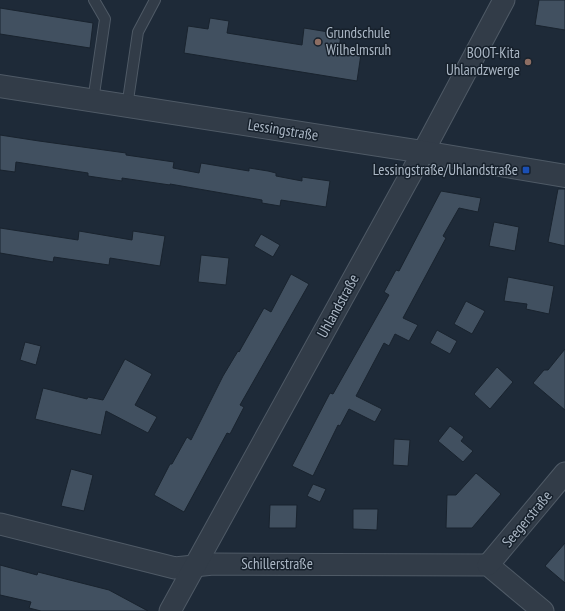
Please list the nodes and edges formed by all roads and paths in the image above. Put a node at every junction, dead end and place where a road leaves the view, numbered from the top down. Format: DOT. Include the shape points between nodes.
graph roads {
  1 [pos="94,0"];
  2 [pos="155,0"];
  3 [pos="504,0"];
  4 [pos="0,86"];
  5 [pos="93,101"];
  6 [pos="127,107"];
  7 [pos="423,152"];
  8 [pos="565,176"];
  9 [pos="565,473"];
  10 [pos="0,524"];
  11 [pos="488,565"];
  12 [pos="194,566"];
  13 [pos="170,611"];
  14 [pos="543,611"];
  1 -- 5 [label="lane" via="105,19"];
  2 -- 6 [label="lane" via="138,32"];
  3 -- 7 [label="street, Uhlandstraße"];
  4 -- 5 [label="street, Lessingstraße"];
  5 -- 6 [label="street, Lessingstraße"];
  6 -- 7 [label="street, Lessingstraße"];
  7 -- 8 [label="street, Lessingstraße"];
  7 -- 12 [label="street, Uhlandstraße"];
  9 -- 11 [label="street, Seegerstraße"];
  10 -- 12 [label="street, Schillerstraße" via="175,568"];
  11 -- 12 [label="street, Schillerstraße"];
  11 -- 14 [label="street"];
  12 -- 13 [label="street, Uhlandstraße"];
}
